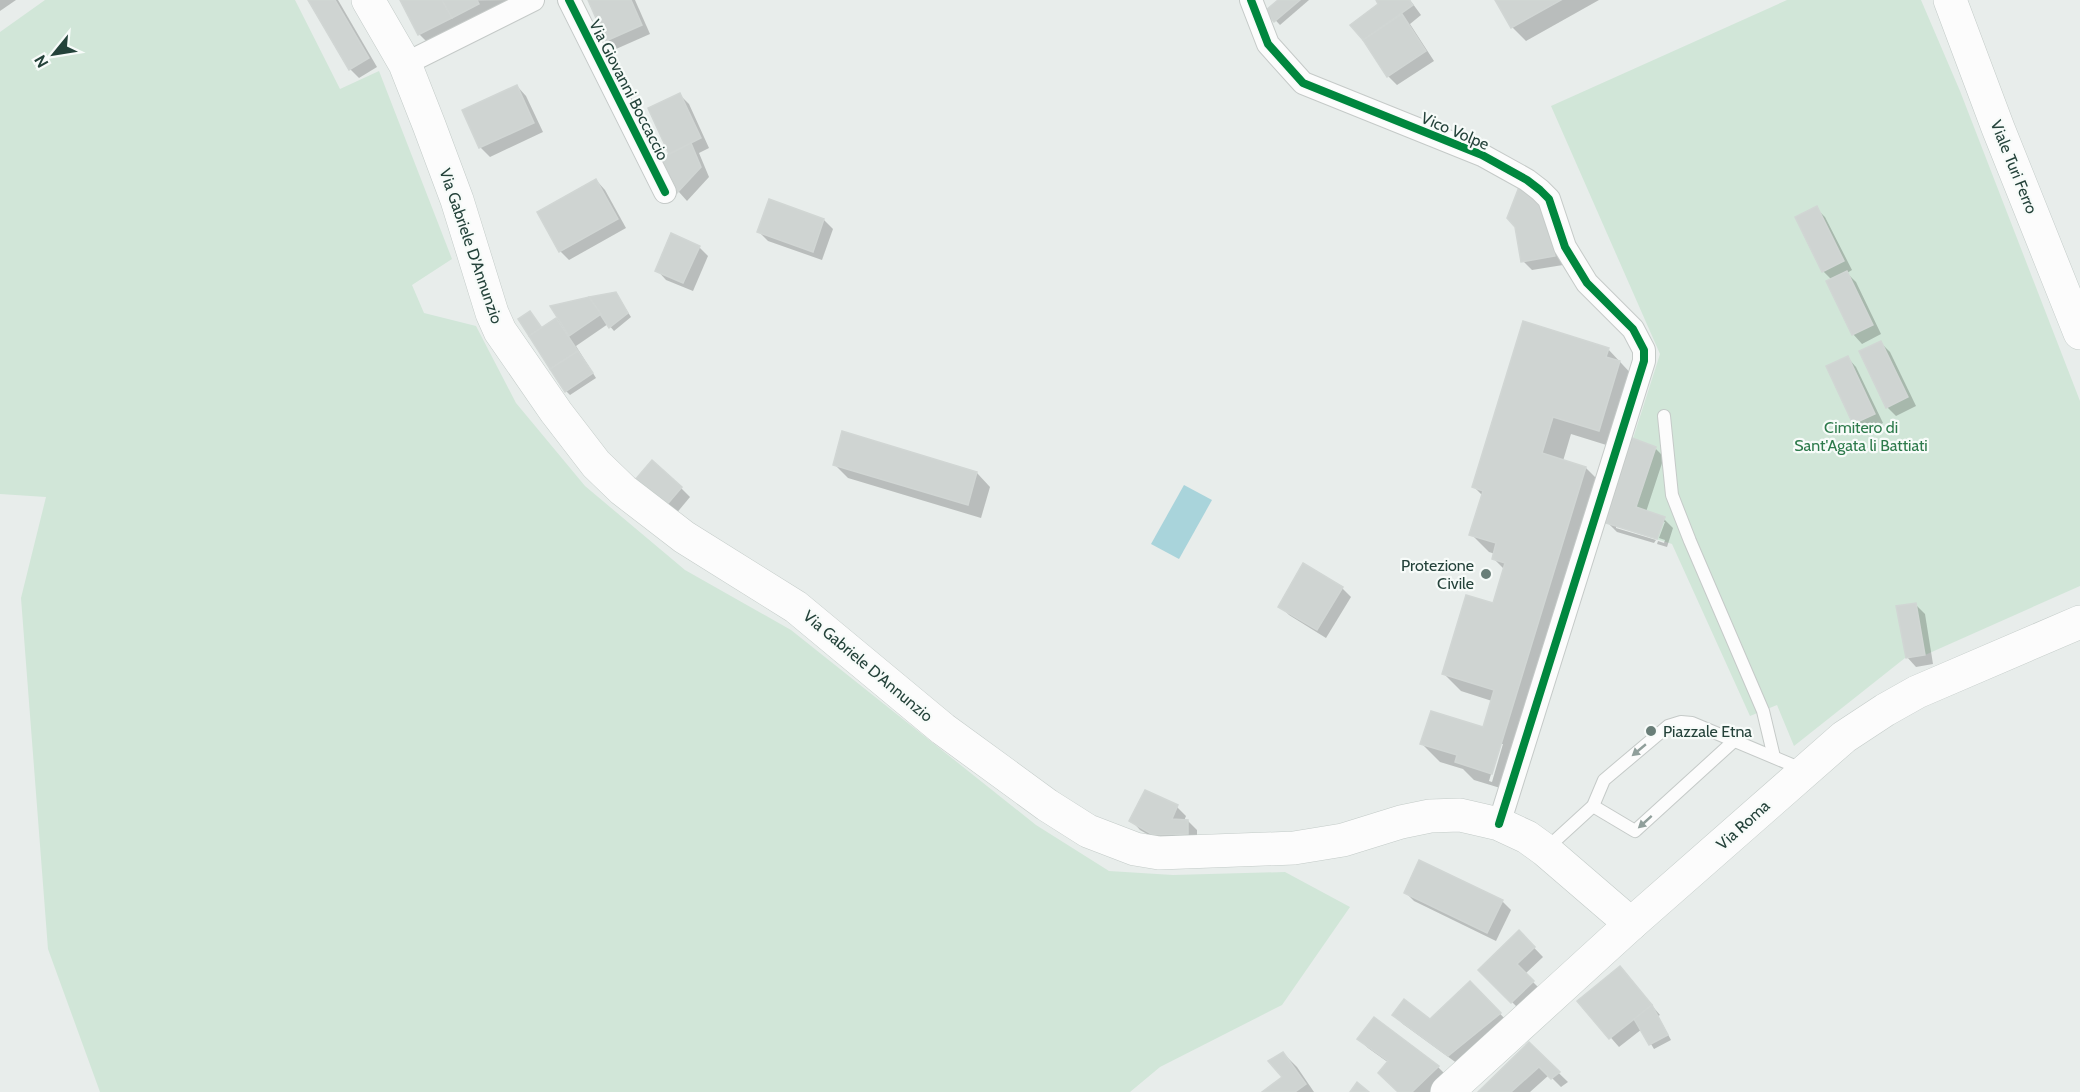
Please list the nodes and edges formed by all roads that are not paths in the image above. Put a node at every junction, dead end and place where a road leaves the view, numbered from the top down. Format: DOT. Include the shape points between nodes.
graph roads {
  1 [pos="368,0"];
  2 [pos="533,0"];
  3 [pos="569,0"];
  4 [pos="1251,0"];
  5 [pos="1950,0"];
  6 [pos="405,63"];
  7 [pos="665,192"];
  8 [pos="2080,333"];
  9 [pos="1664,416"];
  10 [pos="2080,622"];
  11 [pos="1735,740"];
  12 [pos="1774,756"];
  13 [pos="1805,770"];
  14 [pos="1593,806"];
  15 [pos="1499,824"];
  16 [pos="1545,850"];
  17 [pos="1631,924"];
  18 [pos="1447,1092"];
  1 -- 6 [label="main road, Via Gabriele D'Annunzio"];
  2 -- 6 [label="street"];
  3 -- 7 [label="street, Via Giovanni Boccaccio"];
  4 -- 15 [label="street, Vico Volpe" via="1268,44 1303,83 1482,155 1540,190 1549,199 1565,248 1587,283 1633,329 1644,350 1644,361"];
  5 -- 8 [label="main road, Viale Turi Ferro"];
  6 -- 15 [label="main road, Via Gabriele D'Annunzio" via="457,200 500,331 596,464 684,537 796,607 943,729 1047,805 1088,831 1135,849 1159,853 1294,848 1343,840 1430,816 1460,815"];
  9 -- 12 [label="lane" via="1672,495 1763,711"];
  10 -- 13 [label="main road, Via Roma" via="1917,692 1844,737"];
  11 -- 12 [label="lane"];
  11 -- 14 [label="lane, one-way" via="1692,723 1668,726 1604,780"];
  11 -- 14 [label="lane, one-way" via="1635,831"];
  12 -- 13 [label="lane"];
  13 -- 17 [label="main road, Via Roma"];
  14 -- 16 [label="lane"];
  15 -- 16 [label="main road, Via Gabriele D'Annunzio"];
  16 -- 17 [label="main road, Via Gabriele D'Annunzio"];
  17 -- 18 [label="main road, Via Roma"];
}
